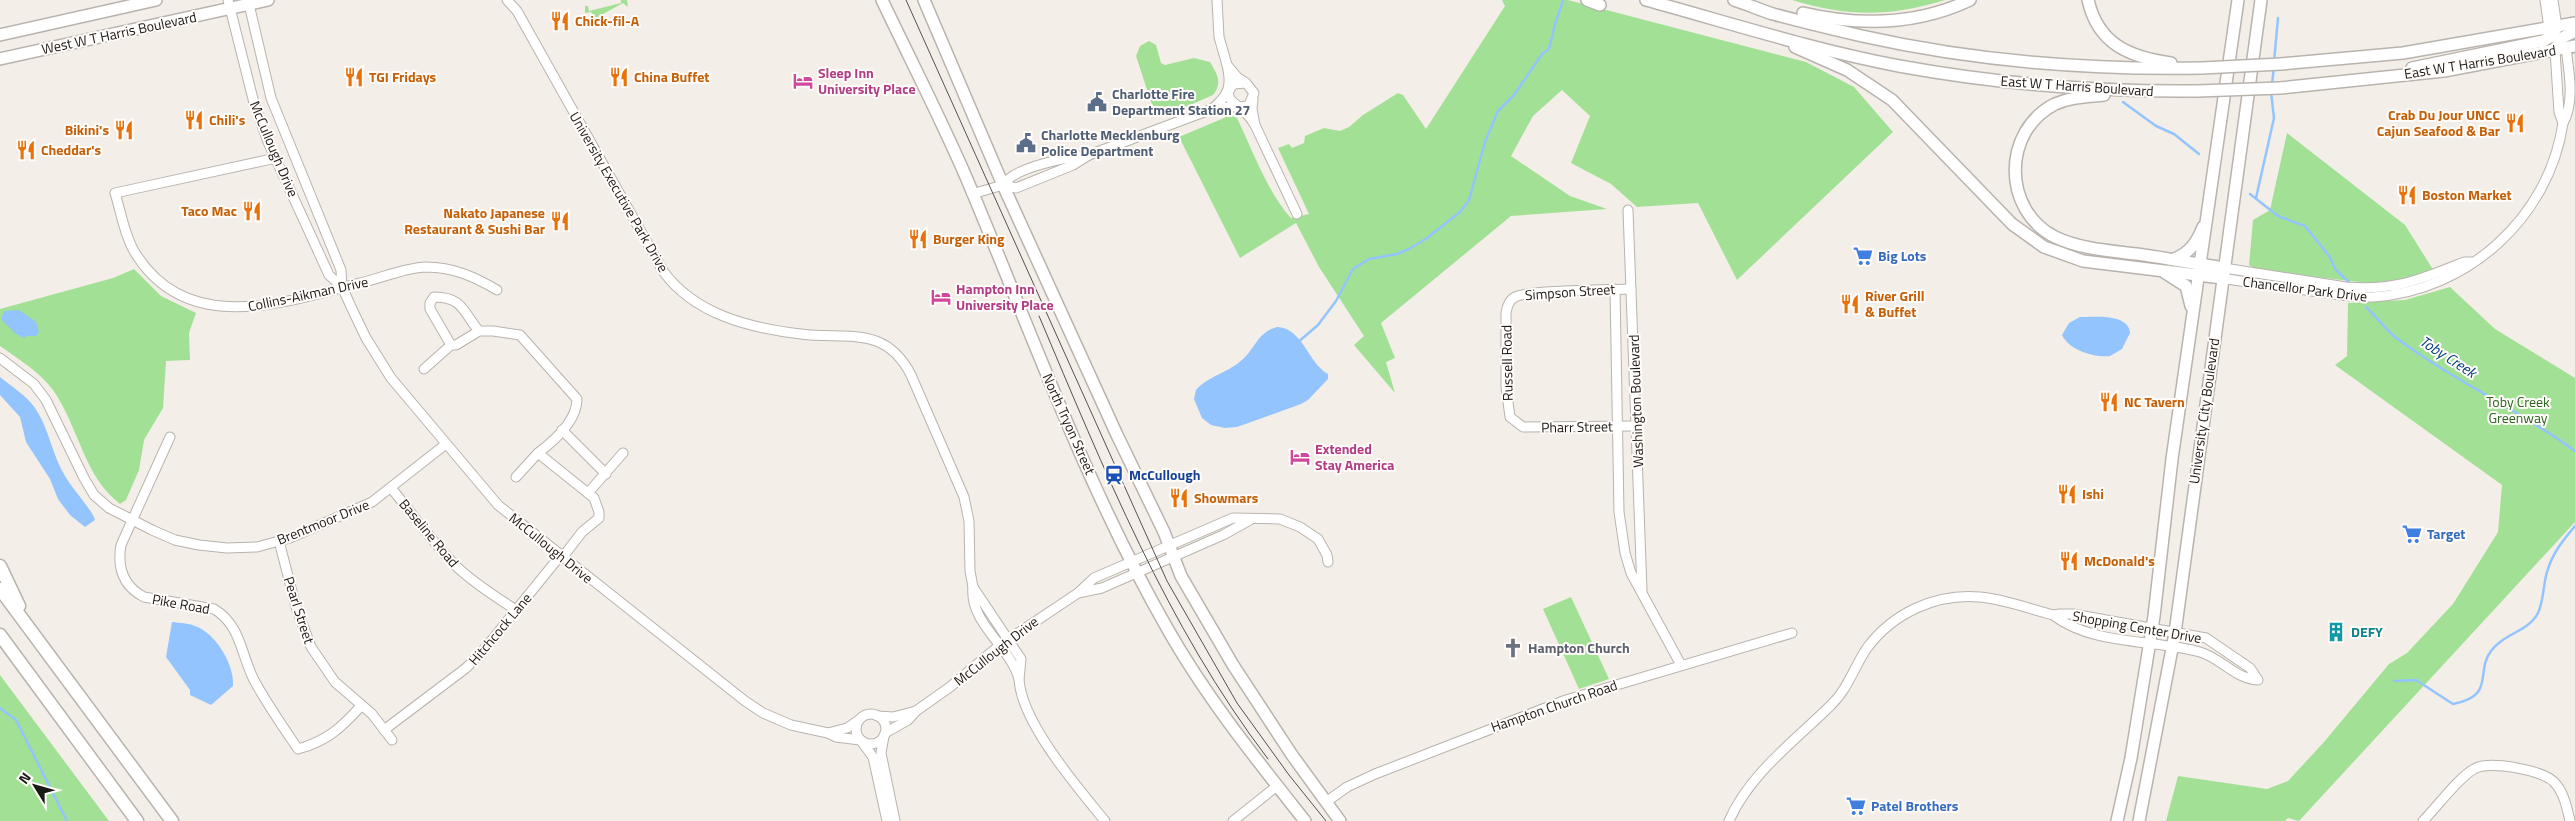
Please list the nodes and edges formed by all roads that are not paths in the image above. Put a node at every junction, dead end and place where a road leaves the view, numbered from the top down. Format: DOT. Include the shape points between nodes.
graph roads {
  1 [pos="156,0"];
  2 [pos="268,0"];
  3 [pos="507,0"];
  4 [pos="515,0"];
  5 [pos="882,0"];
  6 [pos="924,0"];
  7 [pos="1217,0"];
  8 [pos="1587,0"];
  9 [pos="1646,0"];
  10 [pos="1734,0"];
  11 [pos="1970,0"];
  12 [pos="2088,0"];
  13 [pos="2238,0"];
  14 [pos="2262,0"];
  15 [pos="2545,0"];
  16 [pos="2553,0"];
  17 [pos="249,2"];
  18 [pos="229,4"];
  19 [pos="1749,4"];
  20 [pos="1600,5"];
  21 [pos="517,11"];
  22 [pos="2575,23"];
  23 [pos="2553,28"];
  24 [pos="2575,31"];
  25 [pos="1761,32"];
  26 [pos="0,35"];
  27 [pos="2566,49"];
  28 [pos="0,59"];
  29 [pos="1228,65"];
  30 [pos="2202,68"];
  31 [pos="2384,77"];
  32 [pos="1246,83"];
  33 [pos="1229,90"];
  34 [pos="2120,92"];
  35 [pos="1253,99"];
  36 [pos="1238,107"];
  37 [pos="1212,109"];
  38 [pos="1255,125"];
  39 [pos="276,158"];
  40 [pos="1003,185"];
  41 [pos="972,194"];
  42 [pos="1628,210"];
  43 [pos="1297,214"];
  44 [pos="2208,215"];
  45 [pos="2174,259"];
  46 [pos="2201,269"];
  47 [pos="2160,270"];
  48 [pos="2223,273"];
  49 [pos="342,287"];
  50 [pos="1631,289"];
  51 [pos="497,290"];
  52 [pos="1614,290"];
  53 [pos="1510,301"];
  54 [pos="2192,314"];
  55 [pos="479,331"];
  56 [pos="451,345"];
  57 [pos="0,358"];
  58 [pos="424,369"];
  59 [pos="1517,424"];
  60 [pos="1618,426"];
  61 [pos="1638,426"];
  62 [pos="562,430"];
  63 [pos="170,438"];
  64 [pos="446,444"];
  65 [pos="623,453"];
  66 [pos="538,454"];
  67 [pos="606,474"];
  68 [pos="516,477"];
  69 [pos="392,489"];
  70 [pos="588,493"];
  71 [pos="132,520"];
  72 [pos="1250,520"];
  73 [pos="279,541"];
  74 [pos="1169,545"];
  75 [pos="561,557"];
  76 [pos="1173,558"];
  77 [pos="1328,562"];
  78 [pos="0,566"];
  79 [pos="1135,567"];
  80 [pos="973,587"];
  81 [pos="0,589"];
  82 [pos="1642,593"];
  83 [pos="516,610"];
  84 [pos="2053,615"];
  85 [pos="28,626"];
  86 [pos="2152,629"];
  87 [pos="2174,633"];
  88 [pos="1792,634"];
  89 [pos="0,635"];
  90 [pos="1009,639"];
  91 [pos="2149,643"];
  92 [pos="1000,645"];
  93 [pos="2172,647"];
  94 [pos="1682,665"];
  95 [pos="1019,679"];
  96 [pos="361,706"];
  97 [pos="916,711"];
  98 [pos="876,716"];
  99 [pos="860,719"];
  100 [pos="384,730"];
  101 [pos="828,733"];
  102 [pos="885,734"];
  103 [pos="392,740"];
  104 [pos="861,741"];
  105 [pos="1277,786"];
  106 [pos="1326,802"];
  107 [pos="137,821"];
  108 [pos="172,821"];
  109 [pos="887,821"];
  110 [pos="895,821"];
  111 [pos="1105,821"];
  112 [pos="1233,821"];
  113 [pos="1305,821"];
  114 [pos="1340,821"];
  115 [pos="1730,821"];
  116 [pos="2117,821"];
  117 [pos="2139,821"];
  118 [pos="2423,821"];
  119 [pos="2570,821"];
  1 -- 26 [label="main road, West W T Harris Boulevard"];
  2 -- 17 [label="main road, West W T Harris Boulevard"];
  3 -- 21 [label="street, University Executive Park Drive"];
  4 -- 21 [label="street, University Executive Park Drive"];
  5 -- 41 [label="main road, North Tryon Street"];
  6 -- 40 [label="main road"];
  7 -- 29 [label="street" via="1219,37"];
  8 -- 20 [label="main road"];
  9 -- 25 [label="main road, East W T Harris Boulevard"];
  10 -- 19 [label="main road, East W T Harris Boulevard"];
  11 -- 19 [label="main road" via="1915,18 1891,21 1836,20"];
  12 -- 30 [label="main road" via="2098,28 2124,50 2145,58"];
  13 -- 44 [label="main road, University City Boulevard"];
  14 -- 48 [label="main road, University City Boulevard"];
  15 -- 23 [label="street"];
  16 -- 23 [label="street"];
  17 -- 18 [label="main road, West W T Harris Boulevard"];
  17 -- 49 [label="street, McCullough Drive" via="271,98 341,270"];
  18 -- 28 [label="main road, West W T Harris Boulevard"];
  18 -- 39 [label="street, McCullough Drive" via="254,103"];
  19 -- 30 [label="main road, East W T Harris Boulevard" via="1771,13 1862,36 1968,54 2088,66"];
  21 -- 80 [label="street, University Executive Park Drive" via="653,254 668,278 681,291 698,305 733,319 799,334 856,335 888,348 902,360 964,497 969,521"];
  22 -- 23 [label="main road, East W T Harris Boulevard"];
  23 -- 30 [label="main road, East W T Harris Boulevard, bridge" via="2403,53"];
  23 -- 31 [label="main road" via="2550,37 2543,41 2432,63"];
  24 -- 27 [label="main road" via="2560,39"];
  25 -- 34 [label="main road, East W T Harris Boulevard" via="1810,46 1930,71"];
  25 -- 47 [label="main road" via="1836,64 1882,92 2012,224 2044,247 2083,261"];
  27 -- 31 [label="main road, East W T Harris Boulevard" via="2444,71"];
  27 -- 48 [label="street, Chancellor Park Drive" via="2559,112 2564,123 2552,163 2532,204 2502,239 2471,262 2417,282 2366,288"];
  29 -- 32 [label="street"];
  29 -- 33 [label="street"];
  31 -- 34 [label="main road, East W T Harris Boulevard, bridge" via="2280,88"];
  32 -- 33 [label="street" via="1236,83"];
  32 -- 35 [label="street" via="1253,89"];
  33 -- 36 [label="street" via="1230,100"];
  33 -- 37 [label="street"];
  34 -- 45 [label="main road" via="2073,98 2055,104 2039,116 2024,134 2016,151 2014,170 2019,196 2032,218 2056,237 2087,247"];
  35 -- 36 [label="street" via="1248,106"];
  35 -- 38 [label="street"];
  36 -- 37 [label="street" via="1227,105"];
  36 -- 38 [label="street"];
  37 -- 40 [label="street" via="1089,155 1038,166 1009,177"];
  38 -- 43 [label="street"];
  39 -- 49 [label="street, McCullough Drive" via="330,275"];
  39 -- 49 [label="street, Collins-Aikman Drive" via="116,193 127,237 136,255 157,280 185,297 217,307 243,308"];
  40 -- 41 [label="street"];
  40 -- 74 [label="main road"];
  41 -- 79 [label="main road, North Tryon Street" via="1079,449"];
  42 -- 50 [label="street, Washington Boulevard"];
  44 -- 45 [label="main road" via="2192,248"];
  44 -- 46 [label="main road, University City Boulevard"];
  45 -- 46 [label="main road"];
  46 -- 47 [label="main road"];
  46 -- 48 [label="main road"];
  46 -- 54 [label="main road, University City Boulevard"];
  47 -- 54 [label="main road" via="2186,286"];
  48 -- 87 [label="main road, University City Boulevard"];
  49 -- 51 [label="street, Collins-Aikman Drive" via="427,267 468,274"];
  49 -- 64 [label="street, McCullough Drive" via="378,358"];
  50 -- 52 [label="street, Simpson Street"];
  50 -- 61 [label="street, Washington Boulevard"];
  52 -- 53 [label="street, Simpson Street" via="1522,295"];
  52 -- 60 [label="street, Washington Boulevard"];
  53 -- 59 [label="street, Russell Road" via="1506,313 1506,387 1509,414"];
  54 -- 86 [label="main road, University City Boulevard"];
  55 -- 56 [label="street"];
  55 -- 56 [label="street" via="456,302 434,297 430,309"];
  55 -- 62 [label="street" via="520,335 575,394 577,406"];
  56 -- 58 [label="street"];
  57 -- 71 [label="street, Brentmoor Drive" via="34,384 46,400 94,495 109,508"];
  59 -- 60 [label="street, Pharr Street" via="1526,428"];
  60 -- 61 [label="street, Pharr Street"];
  60 -- 82 [label="street, Washington Boulevard" via="1620,527 1628,566"];
  61 -- 82 [label="street, Washington Boulevard"];
  62 -- 66 [label="street"];
  62 -- 67 [label="street"];
  63 -- 71 [label="street, Pike Road"];
  64 -- 69 [label="street, Brentmoor Drive"];
  64 -- 75 [label="street, McCullough Drive" via="498,505"];
  65 -- 67 [label="street"];
  66 -- 68 [label="street"];
  66 -- 70 [label="street, Hitchcock Lane"];
  67 -- 70 [label="street"];
  69 -- 73 [label="street, Brentmoor Drive" via="372,502"];
  69 -- 83 [label="street, Baseline Road" via="458,568"];
  70 -- 75 [label="street, Hitchcock Lane" via="598,504 599,518"];
  71 -- 73 [label="street, Brentmoor Drive" via="174,540 199,545 257,547"];
  71 -- 96 [label="street, Pike Road" via="121,545 119,560 126,583 144,597 214,609 224,615 234,625 262,702 298,749 325,739 340,729"];
  72 -- 74 [label="street, McCullough Drive" via="1229,519"];
  72 -- 76 [label="street, McCullough Drive"];
  72 -- 77 [label="street, McCullough Drive" via="1280,520 1307,530 1322,543"];
  73 -- 96 [label="street, Pearl Street" via="296,607 311,647 335,682"];
  74 -- 76 [label="main road"];
  74 -- 79 [label="street, McCullough Drive" via="1150,554"];
  75 -- 83 [label="street, Hitchcock Lane"];
  75 -- 101 [label="street, McCullough Drive" via="758,709 791,726"];
  76 -- 79 [label="street, McCullough Drive" via="1155,565"];
  76 -- 106 [label="main road" via="1189,592 1233,665"];
  78 -- 85 [label="highway"];
  79 -- 90 [label="street, McCullough Drive" via="1102,588 1078,593"];
  79 -- 105 [label="main road, North Tryon Street" via="1188,662"];
  80 -- 90 [label="street, University Executive Park Drive"];
  80 -- 92 [label="street, University Executive Park Drive" via="976,610"];
  81 -- 85 [label="highway"];
  82 -- 94 [label="street, Washington Boulevard"];
  83 -- 100 [label="street, Hitchcock Lane" via="466,668"];
  84 -- 86 [label="street, Shopping Center Drive" via="2073,614"];
  84 -- 91 [label="street, Shopping Center Drive" via="2074,628"];
  84 -- 115 [label="street, Shopping Center Drive" via="1992,599 1969,597 1927,604 1900,616 1866,649 1839,698 1760,774 1741,799"];
  85 -- 108 [label="highway"];
  86 -- 87 [label="street, Shopping Center Drive"];
  86 -- 91 [label="main road, University City Boulevard"];
  87 -- 93 [label="main road, University City Boulevard"];
  87 -- 93 [label="street, Shopping Center Drive" via="2210,640 2250,668 2258,680 2243,677 2205,654"];
  88 -- 94 [label="street, Hampton Church Road"];
  89 -- 107 [label="highway"];
  90 -- 92 [label="street, McCullough Drive"];
  90 -- 95 [label="street, University Executive Park Drive" via="1022,661"];
  91 -- 93 [label="street, Shopping Center Drive"];
  91 -- 116 [label="main road, University City Boulevard" via="2131,758"];
  92 -- 95 [label="street, University Executive Park Drive"];
  92 -- 97 [label="street, McCullough Drive"];
  93 -- 117 [label="main road, University City Boulevard"];
  94 -- 106 [label="street, Hampton Church Road" via="1566,700 1507,722 1357,782"];
  95 -- 111 [label="street, University Executive Park Drive" via="1026,704 1049,748"];
  96 -- 100 [label="street, Pearl Street"];
  97 -- 98 [label="street, McCullough Drive" via="892,717"];
  97 -- 102 [label="street, McCullough Drive"];
  98 -- 99 [label="street, McCullough Drive" via="866,715"];
  98 -- 102 [label="street" via="885,724"];
  99 -- 101 [label="street, McCullough Drive" via="847,728"];
  99 -- 104 [label="street" via="856,729"];
  100 -- 103 [label="street, Pearl Street"];
  101 -- 104 [label="street, McCullough Drive"];
  102 -- 104 [label="street, McCullough Drive" via="876,743"];
  102 -- 110 [label="street" via="881,753"];
  104 -- 109 [label="street" via="873,757"];
  105 -- 112 [label="street"];
  105 -- 113 [label="main road, North Tryon Street"];
  106 -- 114 [label="main road"];
  118 -- 119 [label="street" via="2470,771 2486,765 2547,777 2561,792"];
}
